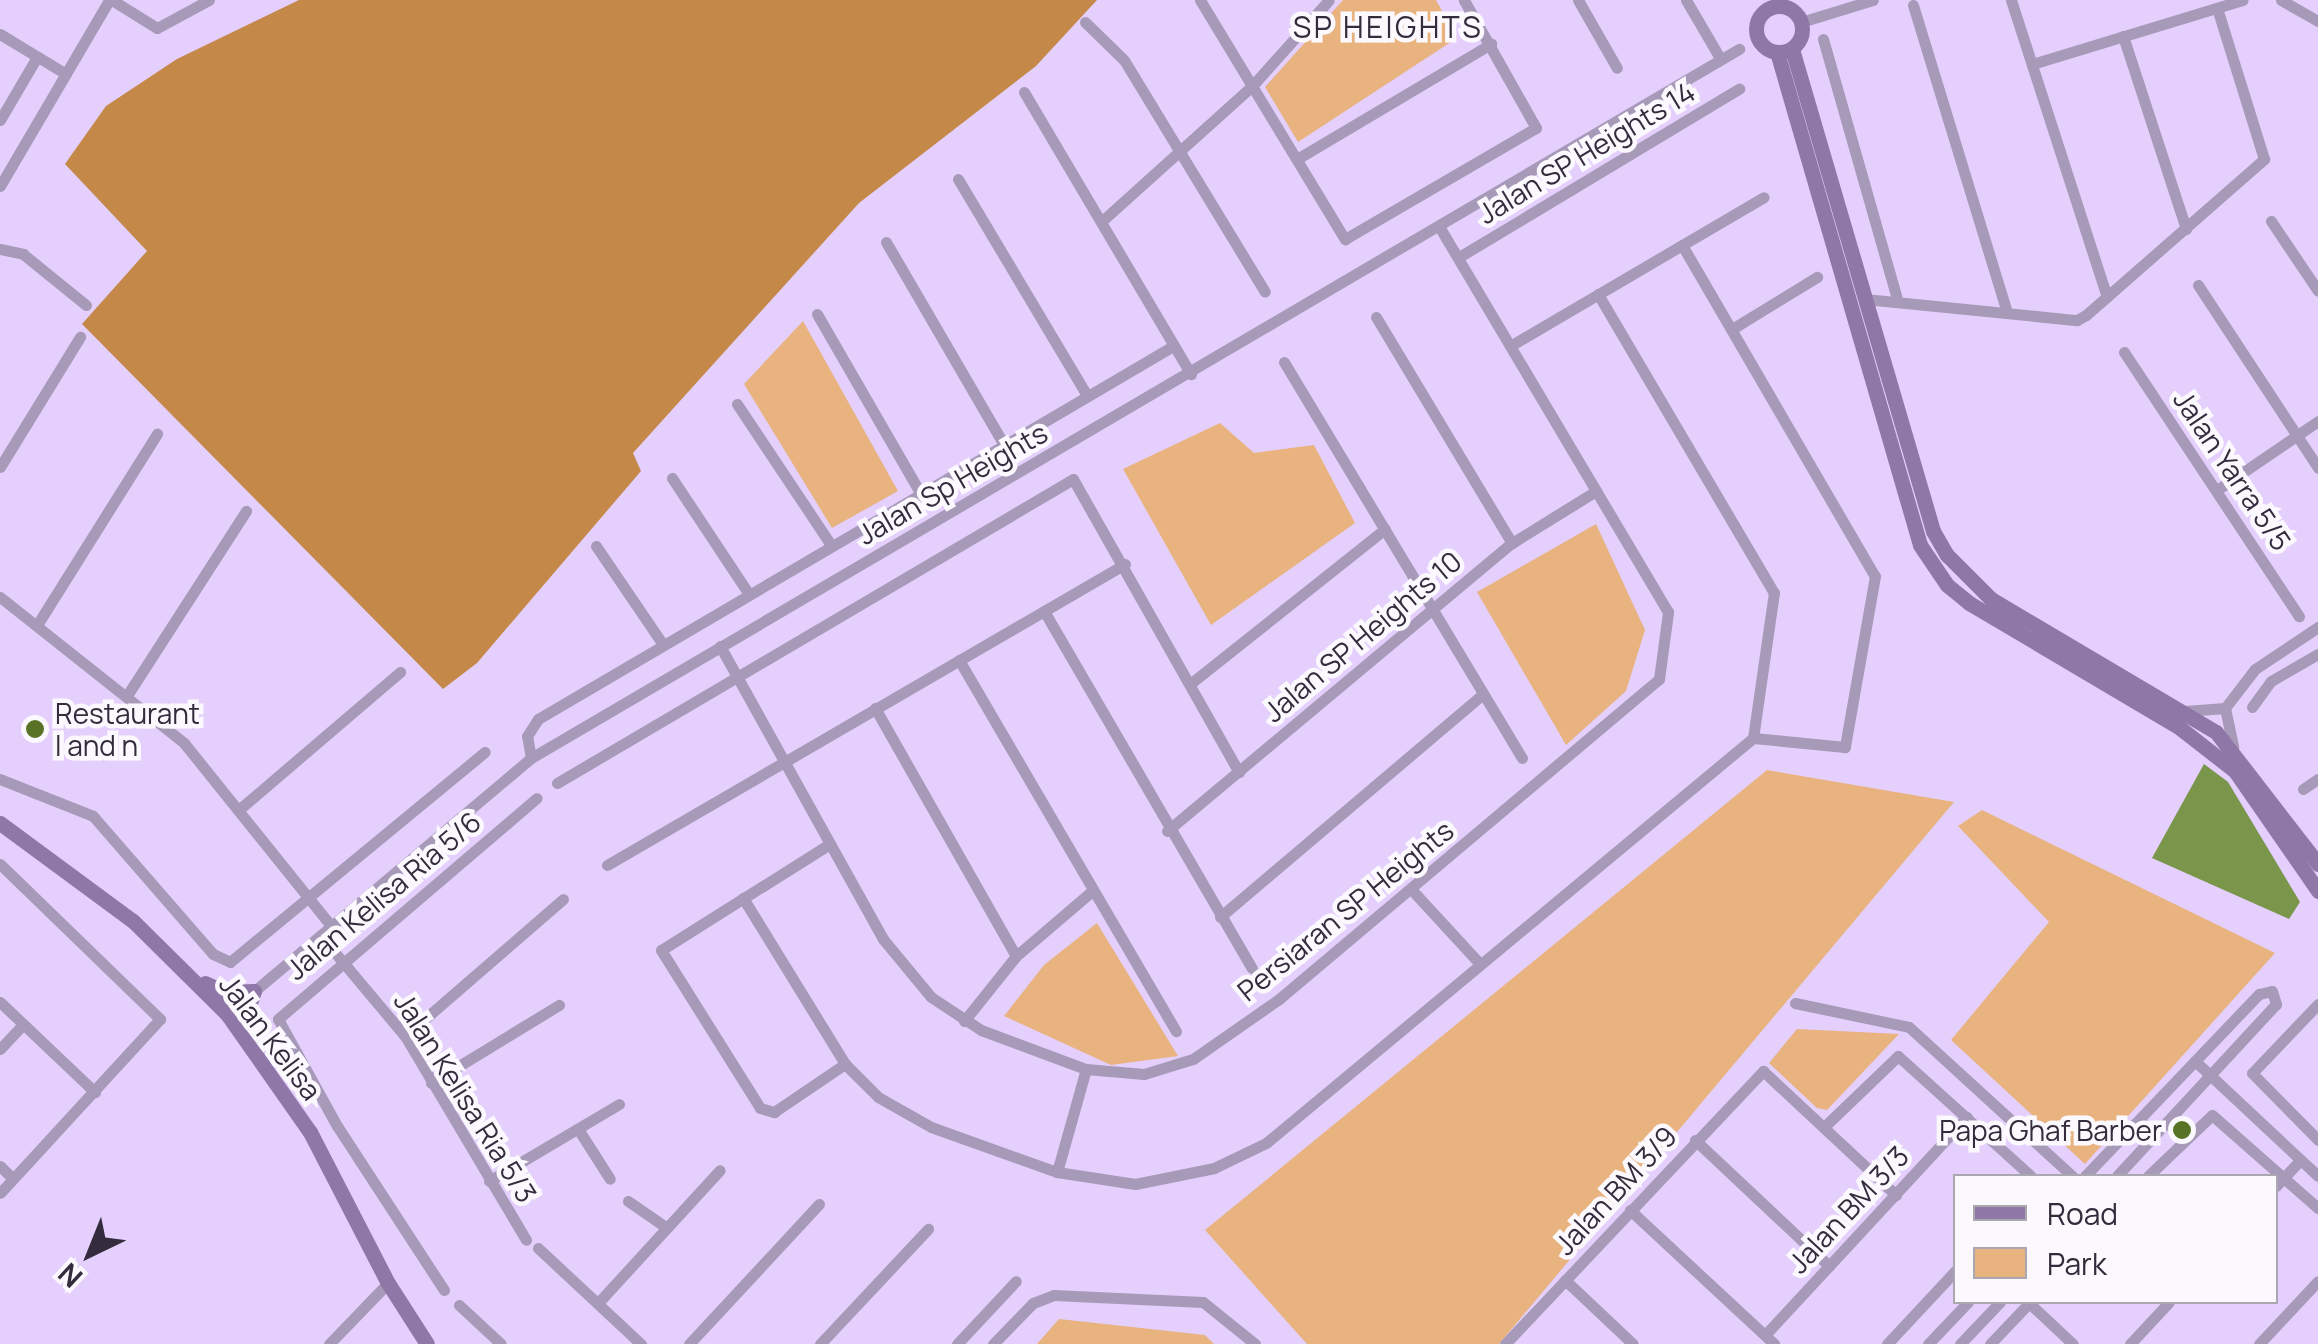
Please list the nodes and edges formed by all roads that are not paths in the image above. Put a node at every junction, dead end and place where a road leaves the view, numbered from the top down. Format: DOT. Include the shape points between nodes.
graph roads {
  1 [pos="111,0"];
  2 [pos="209,0"];
  3 [pos="1200,0"];
  4 [pos="1329,0"];
  5 [pos="1464,0"];
  6 [pos="1578,0"];
  7 [pos="1686,0"];
  8 [pos="1872,0"];
  9 [pos="2012,0"];
  10 [pos="2243,0"];
  11 [pos="2281,0"];
  12 [pos="1778,3"];
  13 [pos="1912,5"];
  14 [pos="1760,7"];
  15 [pos="2217,8"];
  16 [pos="2318,21"];
  17 [pos="1085,22"];
  18 [pos="1801,22"];
  19 [pos="0,34"];
  20 [pos="2124,36"];
  21 [pos="1823,39"];
  22 [pos="1491,44"];
  23 [pos="1739,49"];
  24 [pos="1784,51"];
  25 [pos="37,57"];
  26 [pos="1720,60"];
  27 [pos="2032,64"];
  28 [pos="1617,68"];
  29 [pos="66,74"];
  30 [pos="1252,86"];
  31 [pos="1739,89"];
  32 [pos="1024,92"];
  33 [pos="0,120"];
  34 [pos="1180,156"];
  35 [pos="1296,158"];
  36 [pos="958,179"];
  37 [pos="0,186"];
  38 [pos="1764,197"];
  39 [pos="1102,221"];
  40 [pos="2271,222"];
  41 [pos="1440,228"];
  42 [pos="2186,229"];
  43 [pos="886,242"];
  44 [pos="1682,246"];
  45 [pos="0,249"];
  46 [pos="1459,257"];
  47 [pos="1817,278"];
  48 [pos="2198,285"];
  49 [pos="1265,292"];
  50 [pos="2318,292"];
  51 [pos="1598,294"];
  52 [pos="2107,297"];
  53 [pos="1865,299"];
  54 [pos="1898,302"];
  55 [pos="86,305"];
  56 [pos="2007,313"];
  57 [pos="817,314"];
  58 [pos="1376,317"];
  59 [pos="1732,329"];
  60 [pos="80,337"];
  61 [pos="1173,346"];
  62 [pos="1510,346"];
  63 [pos="2124,352"];
  64 [pos="1284,362"];
  65 [pos="1190,374"];
  66 [pos="1086,394"];
  67 [pos="738,404"];
  68 [pos="2318,422"];
  69 [pos="158,434"];
  70 [pos="2296,436"];
  71 [pos="1003,444"];
  72 [pos="0,466"];
  73 [pos="2318,468"];
  74 [pos="672,478"];
  75 [pos="2217,490"];
  76 [pos="920,491"];
  77 [pos="1596,491"];
  78 [pos="246,511"];
  79 [pos="1384,529"];
  80 [pos="1512,544"];
  81 [pos="831,545"];
  82 [pos="596,546"];
  83 [pos="1125,564"];
  84 [pos="748,594"];
  85 [pos="0,597"];
  86 [pos="1044,610"];
  87 [pos="1432,610"];
  88 [pos="2300,616"];
  89 [pos="38,625"];
  90 [pos="2318,627"];
  91 [pos="662,643"];
  92 [pos="720,646"];
  93 [pos="2318,654"];
  94 [pos="959,660"];
  95 [pos="400,672"];
  96 [pos="737,678"];
  97 [pos="1190,684"];
  98 [pos="128,694"];
  99 [pos="1482,695"];
  100 [pos="2252,707"];
  101 [pos="875,708"];
  102 [pos="2224,708"];
  103 [pos="2182,711"];
  104 [pos="1753,738"];
  105 [pos="2234,748"];
  106 [pos="485,752"];
  107 [pos="531,758"];
  108 [pos="1522,758"];
  109 [pos="782,762"];
  110 [pos="1240,772"];
  111 [pos="0,779"];
  112 [pos="2318,779"];
  113 [pos="557,782"];
  114 [pos="2303,788"];
  115 [pos="537,798"];
  116 [pos="242,807"];
  117 [pos="0,823"];
  118 [pos="1168,831"];
  119 [pos="828,844"];
  120 [pos="0,864"];
  121 [pos="2318,864"];
  122 [pos="607,865"];
  123 [pos="1411,889"];
  124 [pos="1092,892"];
  125 [pos="2318,892"];
  126 [pos="311,898"];
  127 [pos="563,898"];
  128 [pos="742,898"];
  129 [pos="1220,917"];
  130 [pos="332,927"];
  131 [pos="321,936"];
  132 [pos="1016,956"];
  133 [pos="345,961"];
  134 [pos="1480,964"];
  135 [pos="1252,968"];
  136 [pos="194,976"];
  137 [pos="254,991"];
  138 [pos="0,1002"];
  139 [pos="1794,1002"];
  140 [pos="2316,1004"];
  141 [pos="560,1005"];
  142 [pos="227,1014"];
  143 [pos="964,1022"];
  144 [pos="23,1024"];
  145 [pos="1176,1031"];
  146 [pos="404,1036"];
  147 [pos="252,1045"];
  148 [pos="0,1049"];
  149 [pos="2194,1062"];
  150 [pos="845,1064"];
  151 [pos="1086,1069"];
  152 [pos="2211,1076"];
  153 [pos="432,1083"];
  154 [pos="95,1092"];
  155 [pos="619,1104"];
  156 [pos="1967,1117"];
  157 [pos="1826,1126"];
  158 [pos="578,1129"];
  159 [pos="2318,1139"];
  160 [pos="1695,1140"];
  161 [pos="2300,1160"];
  162 [pos="0,1166"];
  163 [pos="720,1170"];
  164 [pos="1058,1172"];
  165 [pos="2029,1174"];
  166 [pos="2070,1174"];
  167 [pos="2086,1174"];
  168 [pos="2119,1174"];
  169 [pos="2150,1174"];
  170 [pos="2273,1174"];
  171 [pos="2318,1176"];
  172 [pos="14,1179"];
  173 [pos="610,1179"];
  174 [pos="489,1181"];
  175 [pos="2280,1181"];
  176 [pos="0,1193"];
  177 [pos="1896,1194"];
  178 [pos="628,1201"];
  179 [pos="819,1204"];
  180 [pos="2318,1208"];
  181 [pos="1630,1210"];
  182 [pos="667,1228"];
  183 [pos="928,1229"];
  184 [pos="526,1240"];
  185 [pos="538,1248"];
  186 [pos="1830,1266"];
  187 [pos="1953,1273"];
  188 [pos="1016,1280"];
  189 [pos="1565,1280"];
  190 [pos="2318,1281"];
  191 [pos="388,1283"];
  192 [pos="444,1290"];
  193 [pos="598,1303"];
  194 [pos="1966,1304"];
  195 [pos="1998,1304"];
  196 [pos="2027,1304"];
  197 [pos="2031,1304"];
  198 [pos="2167,1304"];
  199 [pos="459,1305"];
  200 [pos="1769,1340"];
  201 [pos="329,1344"];
  202 [pos="427,1344"];
  203 [pos="502,1344"];
  204 [pos="642,1344"];
  205 [pos="689,1344"];
  206 [pos="820,1344"];
  207 [pos="957,1344"];
  208 [pos="994,1344"];
  209 [pos="1256,1344"];
  210 [pos="1505,1344"];
  211 [pos="1633,1344"];
  212 [pos="1887,1344"];
  213 [pos="1928,1344"];
  214 [pos="1960,1344"];
  215 [pos="1990,1344"];
  216 [pos="2073,1344"];
  217 [pos="2130,1344"];
  218 [pos="2259,1344"];
  1 -- 2 [label="street" via="157,28"];
  1 -- 29 [label="street"];
  3 -- 30 [label="street"];
  4 -- 30 [label="street"];
  5 -- 22 [label="street"];
  6 -- 28 [label="street"];
  7 -- 26 [label="street"];
  8 -- 18 [label="street"];
  9 -- 27 [label="street"];
  10 -- 15 [label="street"];
  11 -- 16 [label="street"];
  12 -- 14 [label="street"];
  12 -- 18 [label="street"];
  13 -- 56 [label="street"];
  14 -- 24 [label="street" via="1758,39"];
  15 -- 20 [label="street"];
  15 -- 42 [label="street" via="2264,159"];
  17 -- 34 [label="street" via="1124,60"];
  18 -- 24 [label="street" via="1801,38"];
  19 -- 25 [label="street"];
  20 -- 27 [label="street"];
  20 -- 42 [label="street"];
  21 -- 54 [label="street"];
  22 -- 35 [label="street"];
  22 -- 35 [label="street" via="1535,121 1518,142 1345,239"];
  23 -- 26 [label="street, Jalan Sp Heights"];
  24 -- 53 [label="street"];
  24 -- 125 [label="street" via="1920,545 1946,584 1969,603 2180,728 2234,771"];
  25 -- 29 [label="street"];
  25 -- 33 [label="street"];
  26 -- 41 [label="street, Jalan Sp Heights"];
  27 -- 52 [label="street"];
  29 -- 37 [label="street"];
  30 -- 34 [label="street"];
  30 -- 35 [label="street"];
  31 -- 46 [label="street, Jalan SP Heights 14"];
  32 -- 39 [label="street"];
  34 -- 39 [label="street"];
  34 -- 49 [label="street"];
  36 -- 66 [label="street"];
  38 -- 44 [label="street"];
  39 -- 61 [label="street"];
  40 -- 50 [label="street"];
  41 -- 46 [label="street, Persiaran SP Heights"];
  41 -- 65 [label="street, Jalan Sp Heights"];
  42 -- 52 [label="street"];
  43 -- 71 [label="street"];
  44 -- 51 [label="street"];
  44 -- 59 [label="street"];
  45 -- 55 [label="street" via="23,254"];
  46 -- 62 [label="street, Persiaran SP Heights"];
  47 -- 59 [label="street"];
  48 -- 70 [label="street"];
  51 -- 62 [label="street"];
  51 -- 104 [label="street" via="1774,594"];
  52 -- 56 [label="street" via="2077,320"];
  53 -- 54 [label="street"];
  53 -- 103 [label="street" via="1933,531 1947,556 1980,592"];
  54 -- 56 [label="street"];
  57 -- 76 [label="street"];
  58 -- 80 [label="street"];
  59 -- 104 [label="street" via="1875,576 1845,747"];
  60 -- 72 [label="street"];
  61 -- 65 [label="street"];
  61 -- 66 [label="street"];
  62 -- 77 [label="street, Persiaran SP Heights"];
  63 -- 75 [label="street, Jalan Yarra 5/5"];
  64 -- 79 [label="street"];
  65 -- 92 [label="street, Jalan Sp Heights"];
  66 -- 71 [label="street"];
  67 -- 81 [label="street"];
  68 -- 70 [label="street"];
  69 -- 89 [label="street"];
  70 -- 73 [label="street"];
  70 -- 75 [label="street"];
  71 -- 76 [label="street"];
  74 -- 84 [label="street"];
  75 -- 88 [label="street, Jalan Yarra 5/5"];
  76 -- 81 [label="street"];
  77 -- 80 [label="street, Jalan SP Heights 10"];
  77 -- 123 [label="street, Persiaran SP Heights" via="1668,612 1660,679"];
  78 -- 98 [label="street"];
  79 -- 87 [label="street"];
  79 -- 97 [label="street"];
  80 -- 87 [label="street, Jalan SP Heights 10"];
  81 -- 84 [label="street"];
  82 -- 91 [label="street"];
  83 -- 86 [label="street"];
  83 -- 96 [label="street" via="1073,479"];
  83 -- 97 [label="street"];
  84 -- 91 [label="street"];
  85 -- 89 [label="street"];
  86 -- 94 [label="street"];
  86 -- 118 [label="street"];
  87 -- 99 [label="street"];
  87 -- 110 [label="street, Jalan SP Heights 10"];
  89 -- 98 [label="street"];
  90 -- 102 [label="street" via="2254,669"];
  91 -- 107 [label="street" via="538,719 527,736"];
  92 -- 96 [label="street, Persiaran SP Heights"];
  92 -- 107 [label="street, Jalan Sp Heights"];
  93 -- 100 [label="street" via="2271,681"];
  94 -- 101 [label="street"];
  94 -- 124 [label="street"];
  95 -- 116 [label="street"];
  96 -- 109 [label="street, Persiaran SP Heights"];
  96 -- 113 [label="street"];
  97 -- 110 [label="street"];
  98 -- 116 [label="street"];
  99 -- 108 [label="street"];
  99 -- 129 [label="street"];
  101 -- 109 [label="street"];
  101 -- 132 [label="street"];
  102 -- 103 [label="street"];
  102 -- 105 [label="street"];
  103 -- 105 [label="street"];
  104 -- 134 [label="street"];
  105 -- 121 [label="street"];
  106 -- 126 [label="street"];
  107 -- 130 [label="street, Jalan Sp Heights"];
  109 -- 119 [label="street, Persiaran SP Heights"];
  109 -- 122 [label="street"];
  110 -- 118 [label="street, Jalan SP Heights 10"];
  111 -- 126 [label="street" via="94,816 221,961 238,960"];
  112 -- 114 [label="street"];
  115 -- 133 [label="street, Jalan Kelisa Ria 5/6"];
  116 -- 126 [label="street"];
  117 -- 136 [label="street, Jalan Kelisa" via="133,921"];
  118 -- 129 [label="street"];
  119 -- 128 [label="street"];
  119 -- 143 [label="street, Persiaran SP Heights" via="910,975"];
  120 -- 154 [label="street" via="160,1019"];
  123 -- 134 [label="street"];
  123 -- 151 [label="street, Persiaran SP Heights" via="1279,999 1193,1059 1144,1074"];
  124 -- 132 [label="street"];
  124 -- 145 [label="street"];
  126 -- 130 [label="street"];
  127 -- 146 [label="street"];
  128 -- 150 [label="street"];
  128 -- 150 [label="street" via="666,946 662,956 767,1113"];
  129 -- 135 [label="street"];
  130 -- 131 [label="street, Jalan Sp Heights"];
  131 -- 133 [label="street, Jalan Kelisa Ria 5/3"];
  131 -- 137 [label="street, Jalan Sp Heights"];
  132 -- 143 [label="street"];
  133 -- 146 [label="street, Jalan Kelisa Ria 5/3"];
  133 -- 192 [label="street, Jalan Kelisa Ria 5/6" via="282,1012 277,1028"];
  134 -- 164 [label="street" via="1244,1157 1135,1184"];
  136 -- 137 [label="street" via="224,992"];
  136 -- 142 [label="street, Jalan Kelisa"];
  137 -- 142 [label="street, Jalan Sp Heights"];
  137 -- 147 [label="street" via="246,1014"];
  138 -- 144 [label="street"];
  139 -- 166 [label="street" via="1909,1026"];
  140 -- 159 [label="street" via="2252,1073"];
  141 -- 153 [label="street"];
  142 -- 147 [label="street, Jalan Kelisa"];
  143 -- 151 [label="street, Persiaran SP Heights"];
  144 -- 148 [label="street"];
  144 -- 154 [label="street"];
  146 -- 153 [label="street, Jalan Kelisa Ria 5/3"];
  147 -- 191 [label="street, Jalan Kelisa" via="310,1132"];
  149 -- 152 [label="street"];
  149 -- 152 [label="street" via="2262,990 2272,991 2276,1004"];
  149 -- 167 [label="street"];
  150 -- 164 [label="street" via="878,1097 931,1128"];
  151 -- 164 [label="street"];
  152 -- 161 [label="street"];
  152 -- 168 [label="street"];
  153 -- 174 [label="street, Jalan Kelisa Ria 5/3"];
  154 -- 172 [label="street"];
  155 -- 158 [label="street"];
  156 -- 157 [label="street" via="1898,1056"];
  156 -- 165 [label="street"];
  156 -- 177 [label="street, Jalan BM 3/3"];
  157 -- 160 [label="street, Jalan BM 3/9" via="1763,1072"];
  157 -- 177 [label="street"];
  158 -- 173 [label="street"];
  158 -- 174 [label="street"];
  160 -- 181 [label="street, Jalan BM 3/9"];
  160 -- 186 [label="street"];
  161 -- 171 [label="street"];
  161 -- 175 [label="street"];
  162 -- 172 [label="street"];
  163 -- 182 [label="street"];
  169 -- 170 [label="street" via="2212,1115"];
  172 -- 176 [label="street"];
  174 -- 184 [label="street, Jalan Kelisa Ria 5/3"];
  175 -- 180 [label="street"];
  177 -- 186 [label="street, Jalan BM 3/3"];
  178 -- 182 [label="street"];
  179 -- 205 [label="street"];
  181 -- 189 [label="street, Jalan BM 3/9"];
  181 -- 200 [label="street"];
  182 -- 193 [label="street"];
  183 -- 206 [label="street"];
  185 -- 193 [label="street"];
  186 -- 200 [label="street, Jalan BM 3/3"];
  187 -- 212 [label="street"];
  188 -- 207 [label="street"];
  189 -- 210 [label="street, Jalan BM 3/9"];
  189 -- 211 [label="street"];
  190 -- 218 [label="street"];
  191 -- 201 [label="street"];
  191 -- 202 [label="street, Jalan Kelisa"];
  193 -- 204 [label="street"];
  194 -- 213 [label="street"];
  195 -- 214 [label="street"];
  196 -- 215 [label="street"];
  197 -- 216 [label="street"];
  198 -- 217 [label="street"];
  199 -- 203 [label="street"];
  208 -- 209 [label="street" via="1033,1303 1054,1295 1203,1302"];
}
